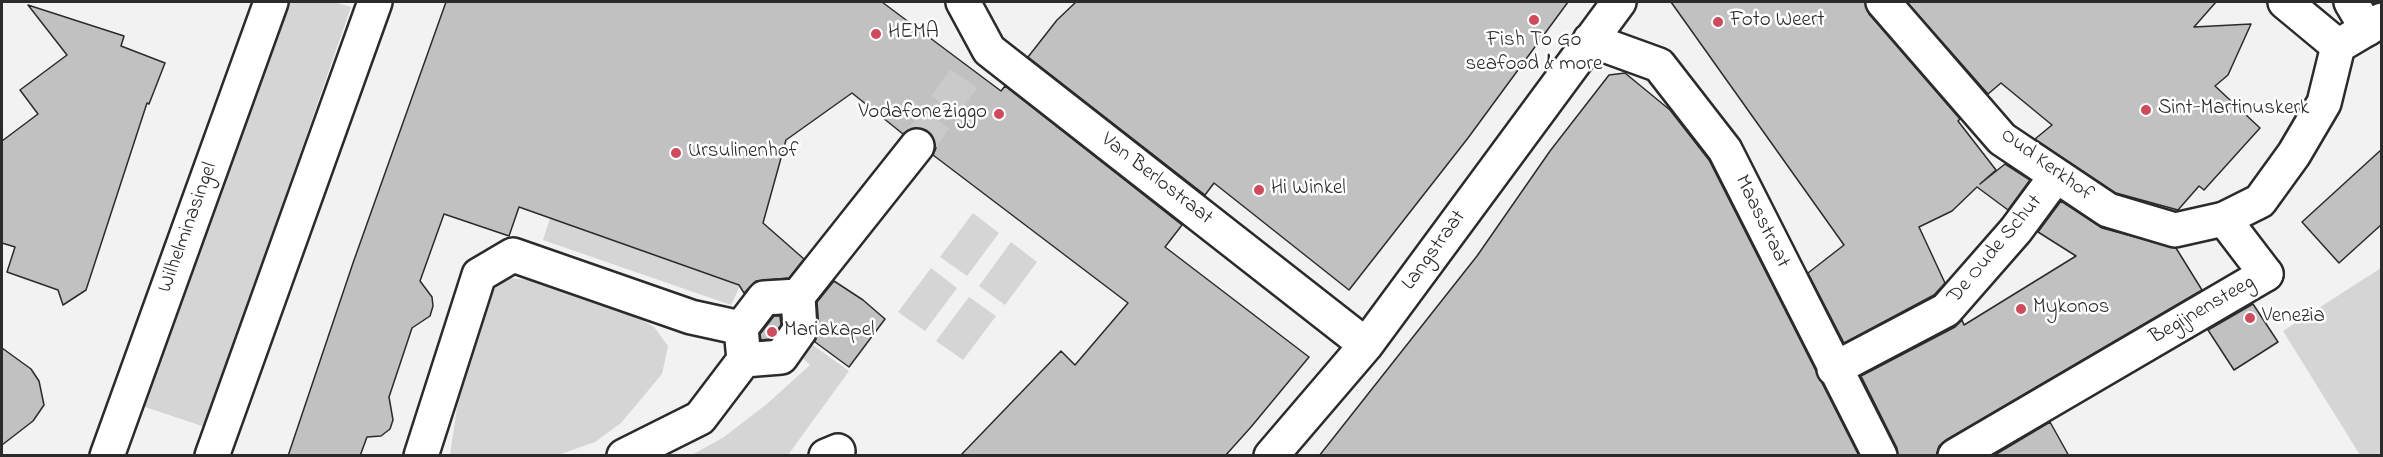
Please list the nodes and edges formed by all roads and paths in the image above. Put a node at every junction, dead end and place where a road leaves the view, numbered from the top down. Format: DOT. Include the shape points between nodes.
graph roads {
  1 [pos="271,2"];
  2 [pos="375,2"];
  3 [pos="963,2"];
  4 [pos="1619,2"];
  5 [pos="1883,2"];
  6 [pos="2286,2"];
  7 [pos="2366,17"];
  8 [pos="1590,40"];
  9 [pos="2338,46"];
  10 [pos="917,146"];
  11 [pos="2056,176"];
  12 [pos="2224,219"];
  13 [pos="798,296"];
  14 [pos="743,344"];
  15 [pos="1366,345"];
  16 [pos="1834,369"];
  17 [pos="107,456"];
  18 [pos="212,456"];
  19 [pos="421,456"];
  20 [pos="624,456"];
  21 [pos="1271,456"];
  22 [pos="1880,456"];
  23 [pos="1955,456"];
  1 -- 17 [label="street, Wilhelminasingel"];
  2 -- 18 [label="street"];
  3 -- 15 [label="street, Van Berlostraat" via="980,59"];
  4 -- 8 [label="street, Langstraat"];
  5 -- 11 [label="street, Oud Kerkhof" via="2002,139"];
  6 -- 9 [label="street"];
  7 -- 9 [label="street"];
  8 -- 15 [label="street, Langstraat"];
  8 -- 16 [label="street, Maasstraat" via="1659,65 1725,150"];
  9 -- 12 [label="street" via="2324,103 2294,154 2260,201"];
  10 -- 13 [label="street"];
  11 -- 12 [label="street, Oud Kerkhof" via="2108,210 2175,230"];
  11 -- 16 [label="street, De Oude Schut" via="2016,230 1946,310"];
  12 -- 23 [label="street, Begijnensteeg" via="2266,274"];
  13 -- 14 [label="street" via="764,298"];
  13 -- 14 [label="street" via="800,330 781,357"];
  14 -- 19 [label="street" via="691,316 513,255 479,275"];
  14 -- 20 [label="street" via="700,418"];
  15 -- 21 [label="street, Langstraat"];
  16 -- 22 [label="street, Maasstraat"];
}
